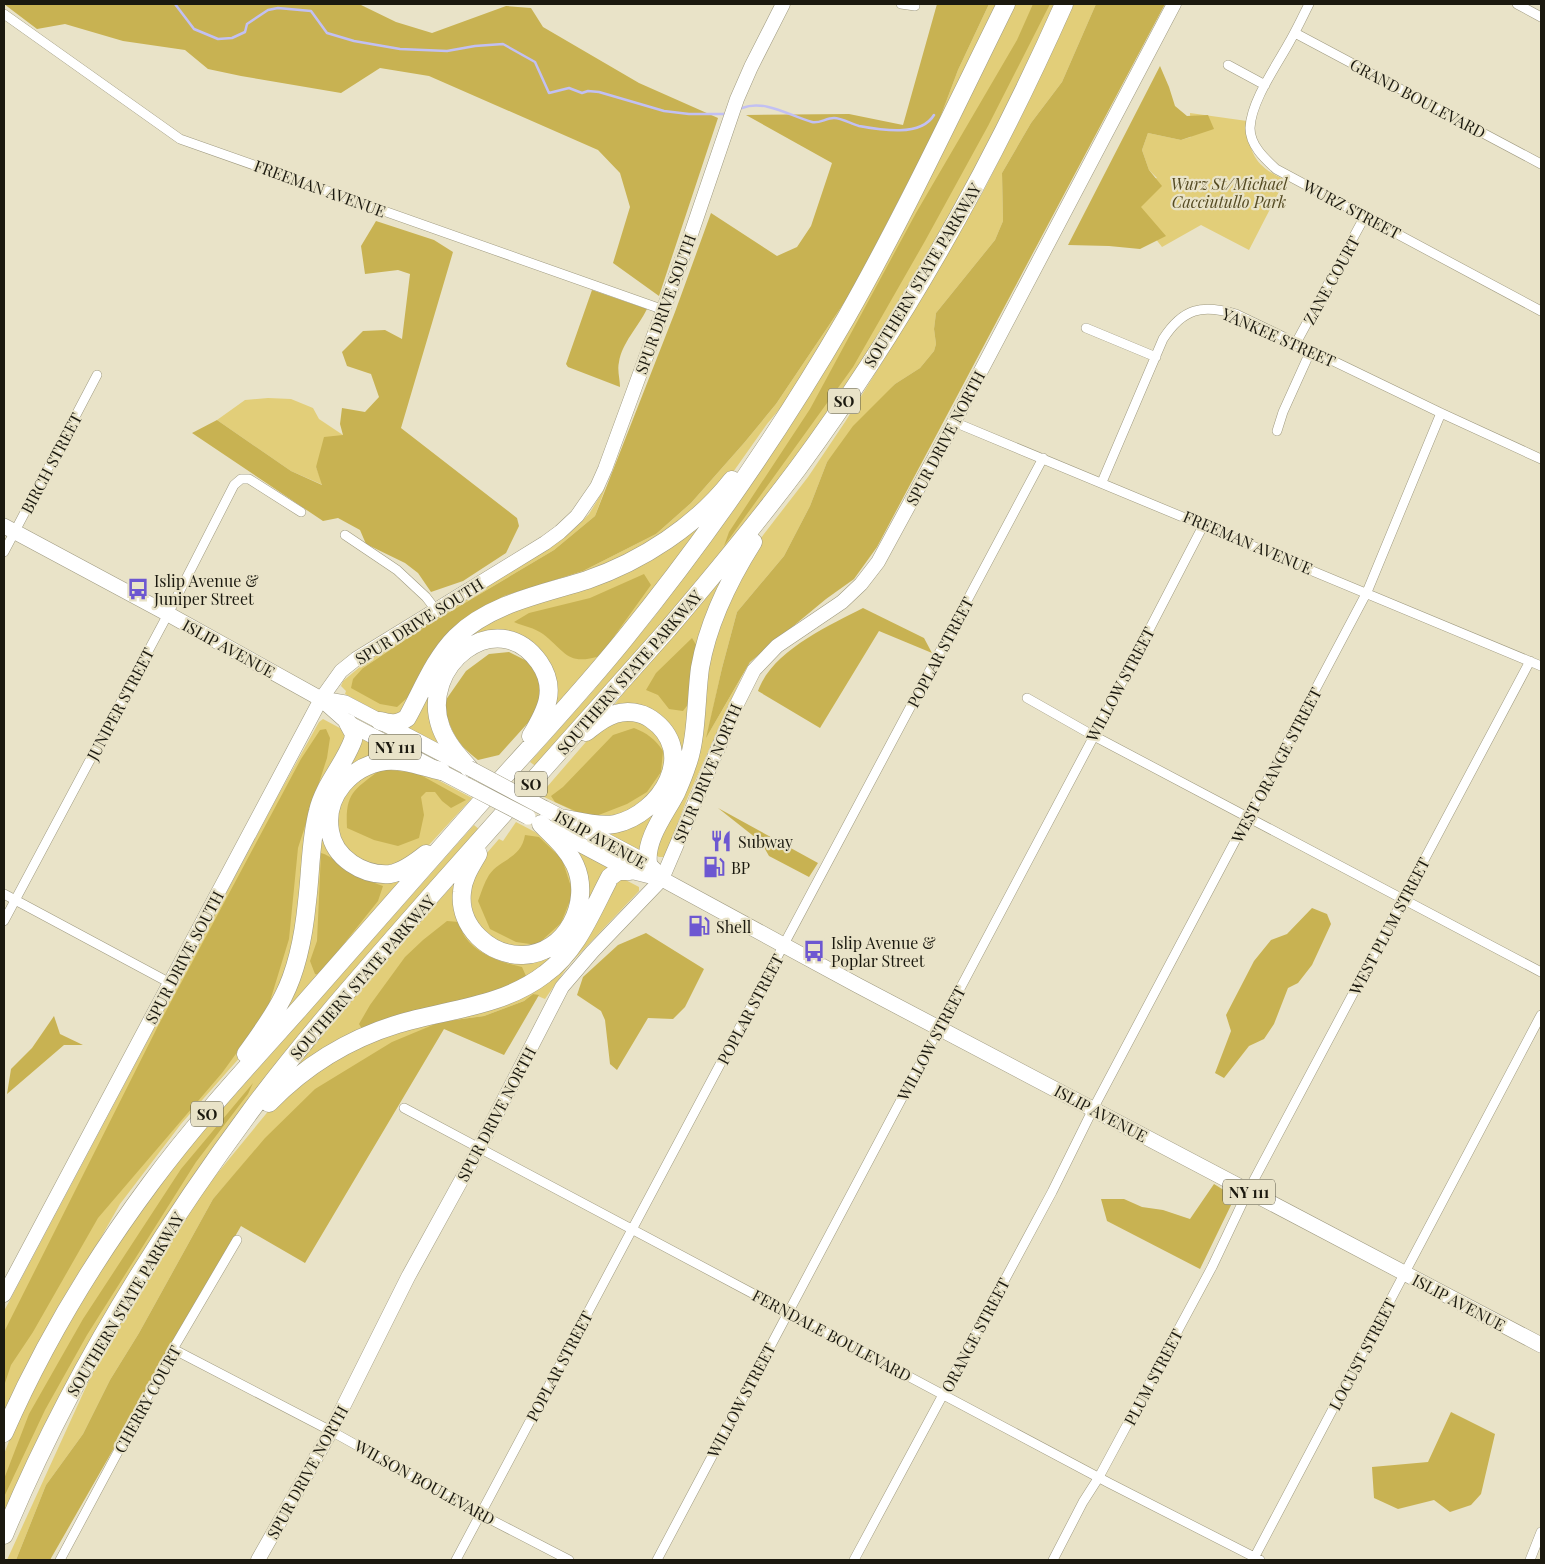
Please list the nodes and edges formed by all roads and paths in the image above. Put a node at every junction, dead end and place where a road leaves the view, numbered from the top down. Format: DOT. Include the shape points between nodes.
graph roads {
  1 [pos="782,4"];
  2 [pos="901,4"];
  3 [pos="1006,4"];
  4 [pos="1064,4"];
  5 [pos="1174,4"];
  6 [pos="1309,4"];
  7 [pos="1517,4"];
  8 [pos="915,6"];
  9 [pos="4,14"];
  10 [pos="1541,17"];
  11 [pos="1295,33"];
  12 [pos="1228,65"];
  13 [pos="1265,85"];
  14 [pos="1541,164"];
  15 [pos="1365,216"];
  16 [pos="664,310"];
  17 [pos="1541,311"];
  18 [pos="1086,328"];
  19 [pos="1296,343"];
  20 [pos="1311,350"];
  21 [pos="1156,357"];
  22 [pos="98,375"];
  23 [pos="803,389"];
  24 [pos="1441,413"];
  25 [pos="954,422"];
  26 [pos="1277,431"];
  27 [pos="1043,458"];
  28 [pos="1541,459"];
  29 [pos="800,466"];
  30 [pos="1102,482"];
  31 [pos="301,512"];
  32 [pos="1204,524"];
  33 [pos="9,529"];
  34 [pos="345,535"];
  35 [pos="4,552"];
  36 [pos="1367,592"];
  37 [pos="436,610"];
  38 [pos="168,614"];
  39 [pos="1530,661"];
  40 [pos="1541,666"];
  41 [pos="1027,698"];
  42 [pos="321,699"];
  43 [pos="380,721"];
  44 [pos="348,723"];
  45 [pos="1094,736"];
  46 [pos="558,753"];
  47 [pos="469,768"];
  48 [pos="441,771"];
  49 [pos="508,772"];
  50 [pos="503,814"];
  51 [pos="538,816"];
  52 [pos="1249,816"];
  53 [pos="566,819"];
  54 [pos="458,829"];
  55 [pos="648,863"];
  56 [pos="630,870"];
  57 [pos="662,879"];
  58 [pos="4,894"];
  59 [pos="1403,899"];
  60 [pos="15,900"];
  61 [pos="4,921"];
  62 [pos="784,946"];
  63 [pos="1541,972"];
  64 [pos="170,983"];
  65 [pos="1541,1016"];
  66 [pos="939,1027"];
  67 [pos="404,1108"];
  68 [pos="1094,1109"];
  69 [pos="200,1123"];
  70 [pos="479,1148"];
  71 [pos="219,1155"];
  72 [pos="1248,1191"];
  73 [pos="632,1229"];
  74 [pos="237,1240"];
  75 [pos="1405,1273"];
  76 [pos="4,1295"];
  77 [pos="788,1312"];
  78 [pos="1541,1345"];
  79 [pos="174,1349"];
  80 [pos="942,1394"];
  81 [pos="331,1431"];
  82 [pos="4,1433"];
  83 [pos="1099,1478"];
  84 [pos="480,1514"];
  85 [pos="7,1528"];
  86 [pos="1541,1532"];
  87 [pos="4,1539"];
  88 [pos="1256,1559"];
  89 [pos="60,1560"];
  90 [pos="258,1560"];
  91 [pos="456,1560"];
  92 [pos="569,1560"];
  93 [pos="657,1560"];
  94 [pos="854,1560"];
  95 [pos="1053,1560"];
  96 [pos="1530,1560"];
  1 -- 16 [label="street, SPUR DRIVE SOUTH" via="737,99"];
  2 -- 8 [label="street"];
  3 -- 23 [label="highway, SOUTHERN STATE PARKWAY / SO" via="882,253"];
  4 -- 29 [label="highway, SOUTHERN STATE PARKWAY / SO" via="1019,102 933,262"];
  5 -- 25 [label="street, SPUR DRIVE NORTH"];
  6 -- 11 [label="street, WURZ STREET"];
  7 -- 10 [label="street"];
  9 -- 16 [label="street, FREEMAN AVENUE" via="180,139"];
  11 -- 13 [label="street, WURZ STREET"];
  11 -- 14 [label="street, GRAND BOULEVARD"];
  12 -- 13 [label="street"];
  13 -- 15 [label="street, WURZ STREET" via="1250,129 1263,158"];
  15 -- 17 [label="street, WURZ STREET"];
  15 -- 19 [label="street, ZANE COURT"];
  16 -- 37 [label="street, SPUR DRIVE SOUTH" via="605,469 577,516 545,543"];
  18 -- 21 [label="street"];
  19 -- 20 [label="street, YANKEE STREET"];
  19 -- 21 [label="street, YANKEE STREET" via="1236,314 1208,308 1183,316 1170,327"];
  20 -- 24 [label="street, YANKEE STREET"];
  20 -- 26 [label="street"];
  21 -- 30 [label="street, YANKEE STREET"];
  22 -- 33 [label="street, BIRCH STREET"];
  23 -- 43 [label="highway" via="730,483 680,531 621,566 519,601 473,623 440,658 407,718 392,725"];
  23 -- 49 [label="highway, SOUTHERN STATE PARKWAY / SO" via="679,570 574,700"];
  24 -- 28 [label="street, YANKEE STREET"];
  24 -- 36 [label="street, WEST ORANGE STREET"];
  25 -- 27 [label="street, FREEMAN AVENUE"];
  25 -- 57 [label="street, SPUR DRIVE NORTH" via="868,576 842,602 777,646 754,670"];
  27 -- 30 [label="street, FREEMAN AVENUE"];
  27 -- 62 [label="street, POPLAR STREET"];
  29 -- 46 [label="highway, SOUTHERN STATE PARKWAY / SO" via="716,572"];
  29 -- 55 [label="highway" via="742,559 723,596 700,667 688,762 650,842"];
  30 -- 32 [label="street, FREEMAN AVENUE"];
  31 -- 38 [label="street, JUNIPER STREET" via="249,479 241,479 234,485"];
  32 -- 36 [label="street, FREEMAN AVENUE"];
  32 -- 45 [label="street, WILLOW STREET"];
  33 -- 35 [label="street, BIRCH STREET"];
  33 -- 38 [label="main road, ISLIP AVENUE / NY 111"];
  34 -- 37 [label="street" via="398,570"];
  36 -- 39 [label="street, FREEMAN AVENUE"];
  36 -- 52 [label="street, WEST ORANGE STREET"];
  37 -- 42 [label="street, SPUR DRIVE SOUTH" via="356,658 341,671"];
  38 -- 42 [label="main road, ISLIP AVENUE / NY 111"];
  38 -- 60 [label="street, JUNIPER STREET"];
  39 -- 40 [label="street, FREEMAN AVENUE"];
  39 -- 59 [label="street, WEST PLUM STREET"];
  41 -- 45 [label="street"];
  42 -- 43 [label="main road, ISLIP AVENUE / NY 111" via="345,703"];
  42 -- 44 [label="main road, ISLIP AVENUE / NY 111"];
  42 -- 64 [label="street, SPUR DRIVE SOUTH"];
  43 -- 47 [label="main road, ISLIP AVENUE / NY 111"];
  44 -- 48 [label="main road, ISLIP AVENUE / NY 111"];
  44 -- 69 [label="highway" via="354,734 353,740 327,787 312,834 303,933 296,964 284,996"];
  45 -- 52 [label="street"];
  45 -- 66 [label="street, WILLOW STREET"];
  46 -- 50 [label="highway, SOUTHERN STATE PARKWAY / SO"];
  46 -- 53 [label="highway" via="601,720 616,713 630,712 644,714 657,723 673,749 674,765 668,781 646,811 630,820 613,824"];
  47 -- 49 [label="highway" via="447,741 440,726 437,696 441,679 460,653 475,643 491,639 508,640 523,646 535,657 548,683 544,715"];
  47 -- 51 [label="main road, ISLIP AVENUE / NY 111, bridge"];
  48 -- 51 [label="main road, ISLIP AVENUE / NY 111, bridge"];
  48 -- 54 [label="highway" via="401,761 368,765 342,784 334,798 329,815 330,832 346,860 374,873 390,874 404,870"];
  49 -- 54 [label="highway, SOUTHERN STATE PARKWAY / SO"];
  50 -- 51 [label="highway" via="466,874 461,893 463,910 468,925 491,948 523,955 547,949 568,931 576,916 580,882 567,851"];
  50 -- 71 [label="highway, SOUTHERN STATE PARKWAY / SO" via="343,996"];
  51 -- 53 [label="main road, ISLIP AVENUE / NY 111"];
  51 -- 56 [label="main road, ISLIP AVENUE / NY 111"];
  52 -- 59 [label="street"];
  52 -- 68 [label="street, WEST ORANGE STREET"];
  53 -- 55 [label="main road, ISLIP AVENUE / NY 111"];
  54 -- 69 [label="highway, SOUTHERN STATE PARKWAY / SO"];
  55 -- 57 [label="main road, ISLIP AVENUE / NY 111"];
  56 -- 57 [label="main road, ISLIP AVENUE / NY 111"];
  56 -- 71 [label="highway" via="618,871 610,877 582,932 565,956 546,974 521,990 494,1001 398,1024 337,1050 285,1086"];
  57 -- 62 [label="main road, ISLIP AVENUE / NY 111"];
  57 -- 70 [label="street, SPUR DRIVE NORTH" via="562,987"];
  58 -- 60 [label="street"];
  59 -- 63 [label="street"];
  59 -- 72 [label="street, WEST PLUM STREET"];
  60 -- 61 [label="street, JUNIPER STREET"];
  60 -- 64 [label="street"];
  62 -- 66 [label="main road, ISLIP AVENUE / NY 111"];
  62 -- 73 [label="street, POPLAR STREET"];
  64 -- 76 [label="street, SPUR DRIVE SOUTH"];
  65 -- 75 [label="street, LOCUST STREET"];
  66 -- 68 [label="main road, ISLIP AVENUE / NY 111"];
  66 -- 77 [label="street, WILLOW STREET"];
  67 -- 70 [label="street, FERNDALE BOULEVARD"];
  68 -- 72 [label="main road, ISLIP AVENUE / NY 111"];
  68 -- 80 [label="street, ORANGE STREET"];
  69 -- 82 [label="highway, SOUTHERN STATE PARKWAY / SO" via="153,1180 77,1291 45,1347"];
  70 -- 73 [label="street, FERNDALE BOULEVARD"];
  70 -- 81 [label="street, SPUR DRIVE NORTH" via="408,1277"];
  71 -- 85 [label="highway, SOUTHERN STATE PARKWAY / SO" via="142,1268 104,1334 65,1405"];
  72 -- 75 [label="main road, ISLIP AVENUE / NY 111"];
  72 -- 83 [label="street, PLUM STREET" via="1212,1267"];
  73 -- 77 [label="street, FERNDALE BOULEVARD"];
  73 -- 84 [label="street, POPLAR STREET"];
  74 -- 79 [label="street, CHERRY COURT"];
  75 -- 78 [label="main road, ISLIP AVENUE / NY 111"];
  75 -- 88 [label="street, LOCUST STREET"];
  77 -- 80 [label="street, FERNDALE BOULEVARD"];
  77 -- 93 [label="street, WILLOW STREET"];
  79 -- 81 [label="street, WILSON BOULEVARD"];
  79 -- 89 [label="street, CHERRY COURT"];
  80 -- 83 [label="street, FERNDALE BOULEVARD"];
  80 -- 94 [label="street, ORANGE STREET"];
  81 -- 84 [label="street, WILSON BOULEVARD"];
  81 -- 90 [label="street, SPUR DRIVE NORTH"];
  83 -- 88 [label="street, FERNDALE BOULEVARD"];
  83 -- 95 [label="street, PLUM STREET"];
  84 -- 91 [label="street, POPLAR STREET"];
  84 -- 92 [label="street, WILSON BOULEVARD"];
  85 -- 87 [label="highway, SOUTHERN STATE PARKWAY"];
  86 -- 96 [label="street"];
}
